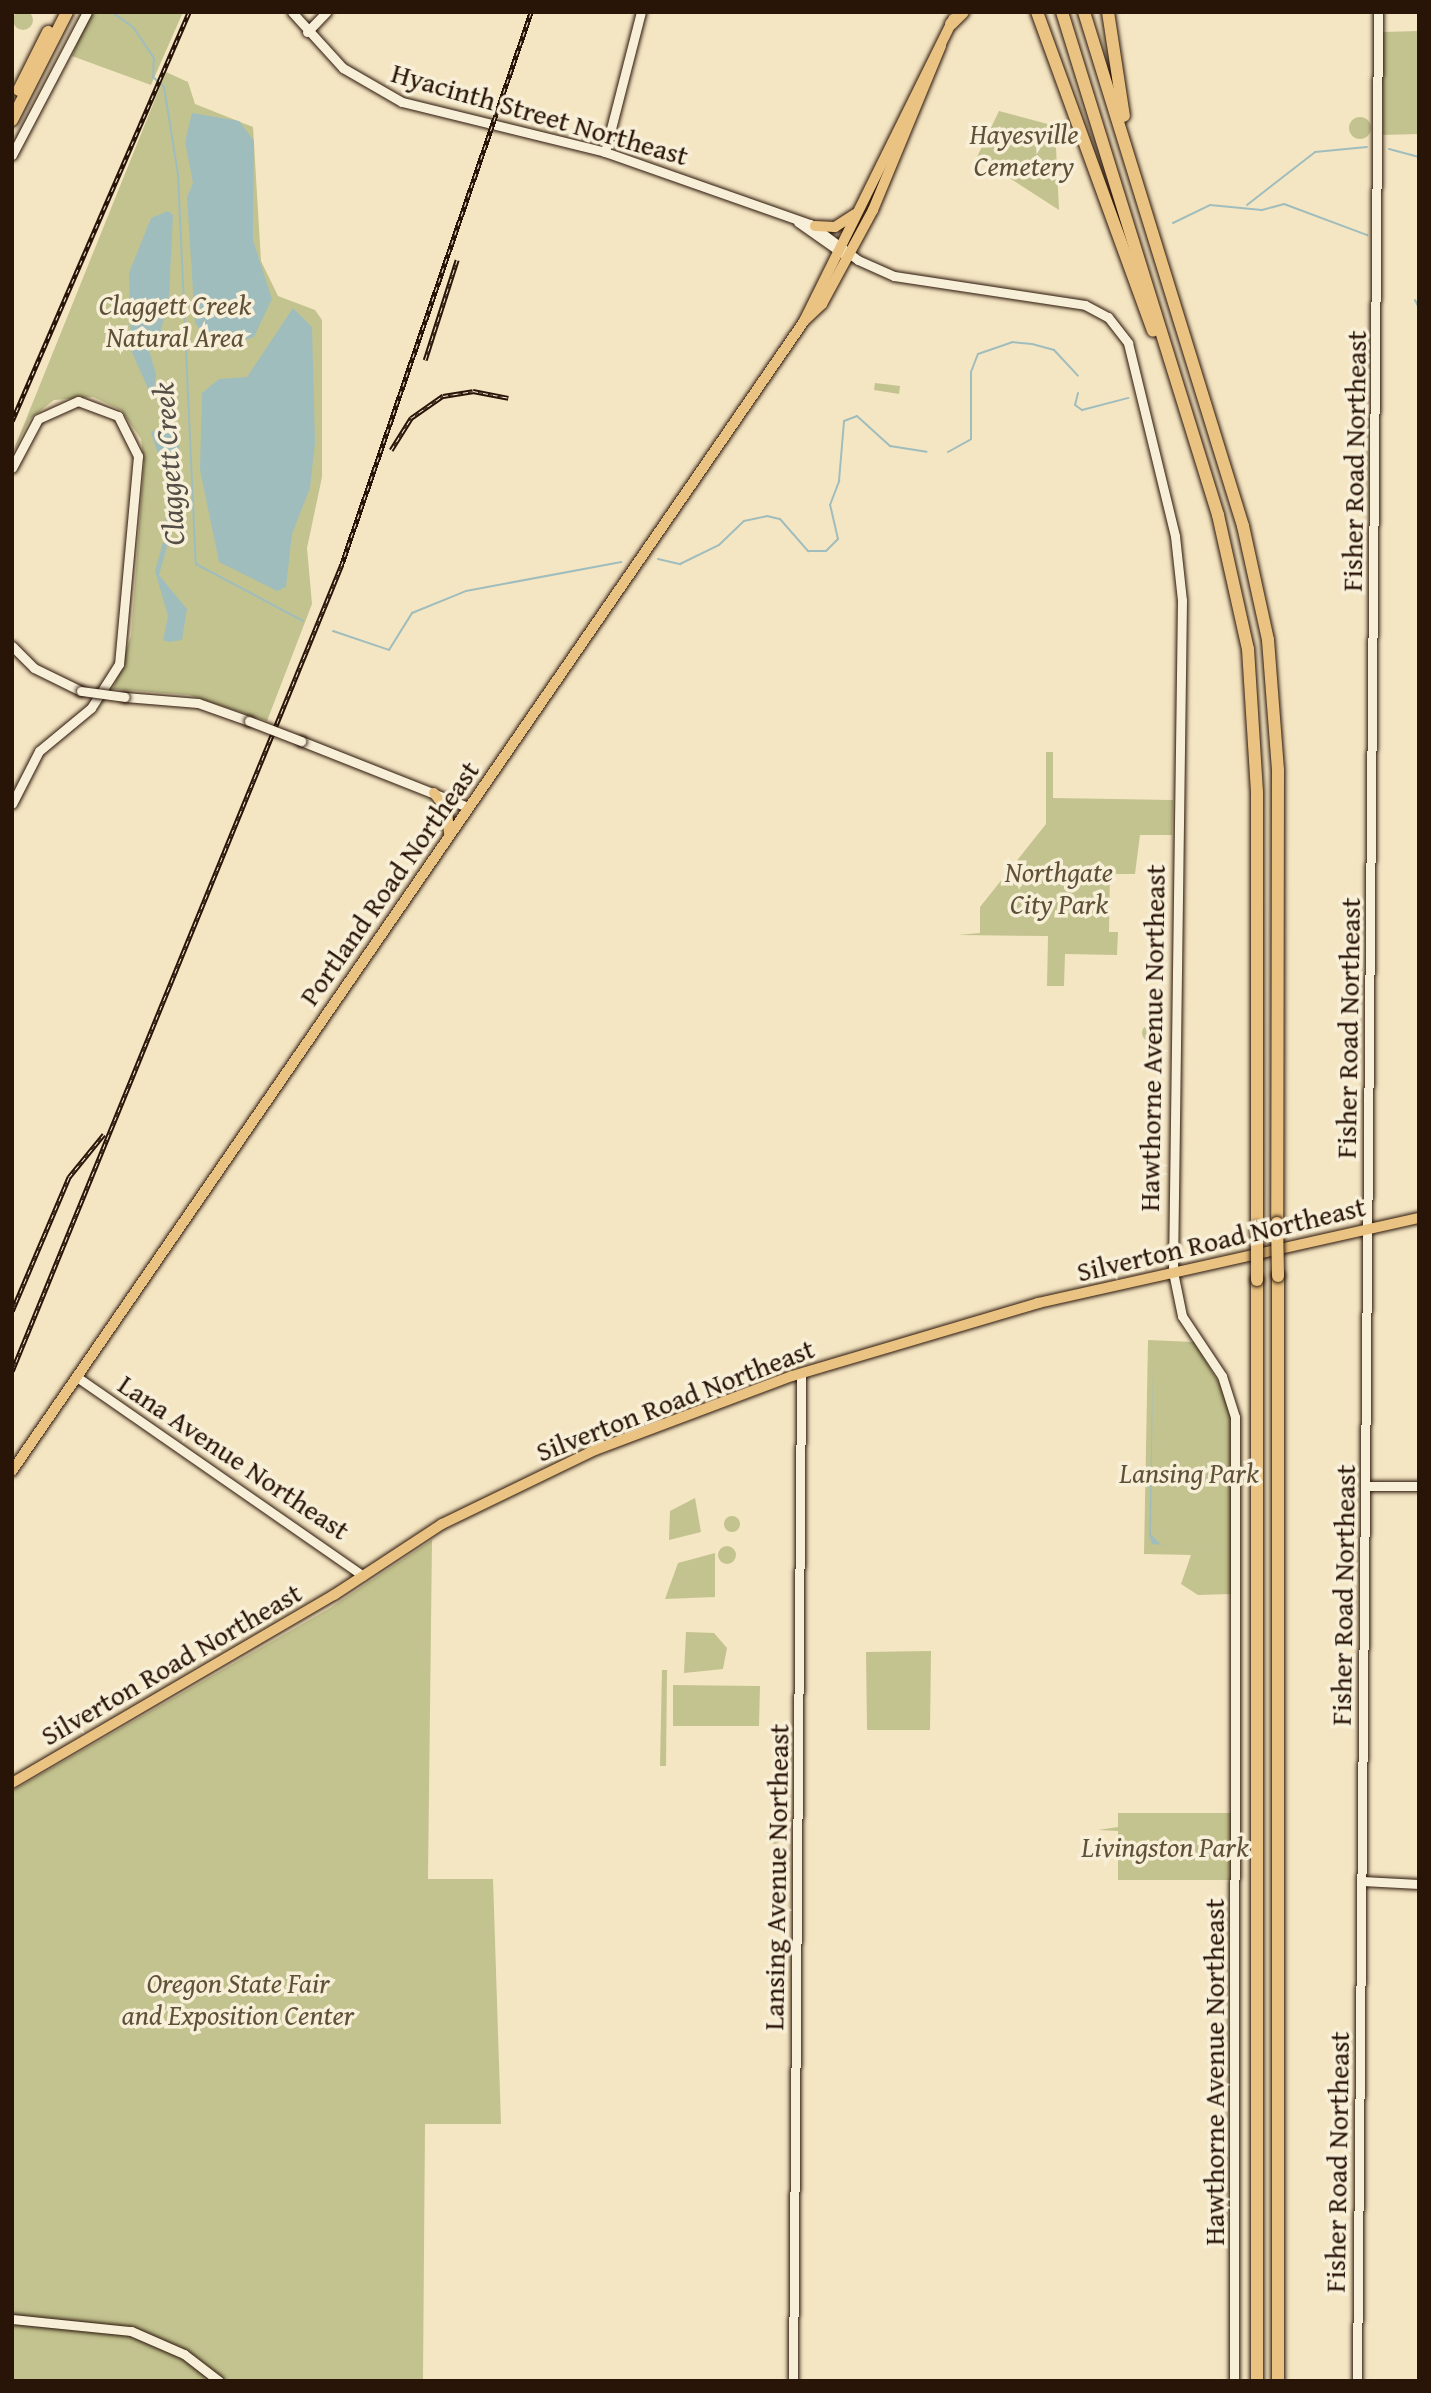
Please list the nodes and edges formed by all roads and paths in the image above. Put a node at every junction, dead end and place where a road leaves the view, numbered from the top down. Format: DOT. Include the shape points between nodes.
graph roads {
  1 [pos="86,12"];
  2 [pos="292,12"];
  3 [pos="326,12"];
  4 [pos="641,12"];
  5 [pos="963,12"];
  6 [pos="1037,12"];
  7 [pos="1056,12"];
  8 [pos="1062,12"];
  9 [pos="1084,12"];
  10 [pos="1108,12"];
  11 [pos="1378,12"];
  12 [pos="62,13"];
  13 [pos="953,18"];
  14 [pos="307,32"];
  15 [pos="941,46"];
  16 [pos="12,103"];
  17 [pos="12,120"];
  18 [pos="605,152"];
  19 [pos="12,155"];
  20 [pos="1110,167"];
  21 [pos="1139,188"];
  22 [pos="858,212"];
  23 [pos="798,222"];
  24 [pos="815,226"];
  25 [pos="839,248"];
  26 [pos="851,255"];
  27 [pos="804,321"];
  28 [pos="1112,321"];
  29 [pos="12,468"];
  30 [pos="1217,515"];
  31 [pos="12,646"];
  32 [pos="434,793"];
  33 [pos="12,804"];
  34 [pos="468,807"];
  35 [pos="449,836"];
  36 [pos="1419,1218"];
  37 [pos="1369,1229"];
  38 [pos="1173,1272"];
  39 [pos="801,1374"];
  40 [pos="77,1377"];
  41 [pos="12,1471"];
  42 [pos="1367,1486"];
  43 [pos="1419,1486"];
  44 [pos="363,1576"];
  45 [pos="12,1783"];
  46 [pos="1362,1881"];
  47 [pos="1419,1884"];
  48 [pos="1278,2300"];
  49 [pos="12,2319"];
  50 [pos="219,2381"];
  51 [pos="793,2381"];
  52 [pos="1234,2381"];
  53 [pos="1257,2381"];
  54 [pos="1278,2381"];
  55 [pos="1284,2381"];
  56 [pos="1357,2381"];
  1 -- 19 [label="street"];
  2 -- 14 [label="street, Hyacinth Street Northeast"];
  3 -- 14 [label="street"];
  4 -- 18 [label="street"];
  5 -- 13 [label="highway"];
  6 -- 30 [label="highway"];
  7 -- 20 [label="highway"];
  8 -- 20 [label="highway"];
  9 -- 21 [label="highway"];
  10 -- 21 [label="highway"];
  11 -- 37 [label="street, Fisher Road Northeast"];
  12 -- 16 [label="highway"];
  12 -- 17 [label="highway"];
  13 -- 15 [label="main road, Portland Road Northeast"];
  14 -- 18 [label="street, Hyacinth Street Northeast" via="343,68 402,102"];
  15 -- 22 [label="main road, Portland Road Northeast"];
  15 -- 26 [label="main road, Portland Road Northeast"];
  18 -- 23 [label="street, Hyacinth Street Northeast"];
  20 -- 30 [label="highway"];
  21 -- 48 [label="highway, bridge" via="1242,526 1271,660 1278,781"];
  22 -- 24 [label="main road" via="835,227"];
  22 -- 25 [label="main road, Portland Road Northeast"];
  23 -- 24 [label="street, Hyacinth Street Northeast"];
  23 -- 25 [label="street, Hyacinth Street Northeast"];
  24 -- 25 [label="street, Hyacinth Street Northeast"];
  25 -- 26 [label="street, Hyacinth Street Northeast"];
  25 -- 27 [label="main road, Portland Road Northeast"];
  26 -- 27 [label="main road, Portland Road Northeast" via="822,304"];
  26 -- 28 [label="street, Hyacinth Street Northeast" via="894,276 1078,303"];
  27 -- 34 [label="main road, Portland Road Northeast"];
  28 -- 38 [label="street, Hawthorne Avenue Northeast" via="1132,357 1181,574"];
  29 -- 33 [label="street" via="32,426 67,402 111,410 136,445 123,651 109,685 39,751"];
  30 -- 53 [label="highway, bridge" via="1244,621 1254,707"];
  31 -- 32 [label="street, bridge" via="34,668 82,691 198,703"];
  32 -- 34 [label="street"];
  32 -- 35 [label="main road" via="447,810"];
  34 -- 35 [label="main road, Portland Road Northeast"];
  35 -- 40 [label="main road, Portland Road Northeast"];
  36 -- 37 [label="main road, Silverton Road Northeast"];
  37 -- 38 [label="main road, Silverton Road Northeast"];
  37 -- 42 [label="street, Fisher Road Northeast"];
  38 -- 39 [label="main road, Silverton Road Northeast" via="1043,1302"];
  38 -- 52 [label="street, Hawthorne Avenue Northeast" via="1182,1316 1222,1376 1235,1417"];
  39 -- 44 [label="main road, Silverton Road Northeast" via="538,1475 442,1524"];
  39 -- 51 [label="street, Lansing Avenue Northeast"];
  40 -- 41 [label="main road, Portland Road Northeast"];
  40 -- 44 [label="street, Lana Avenue Northeast"];
  42 -- 43 [label="street"];
  42 -- 46 [label="street, Fisher Road Northeast"];
  44 -- 45 [label="main road, Silverton Road Northeast"];
  46 -- 47 [label="street"];
  46 -- 56 [label="street, Fisher Road Northeast"];
  48 -- 54 [label="highway"];
  48 -- 55 [label="highway"];
  49 -- 50 [label="street" via="98,2323 138,2333 184,2354"];
}
